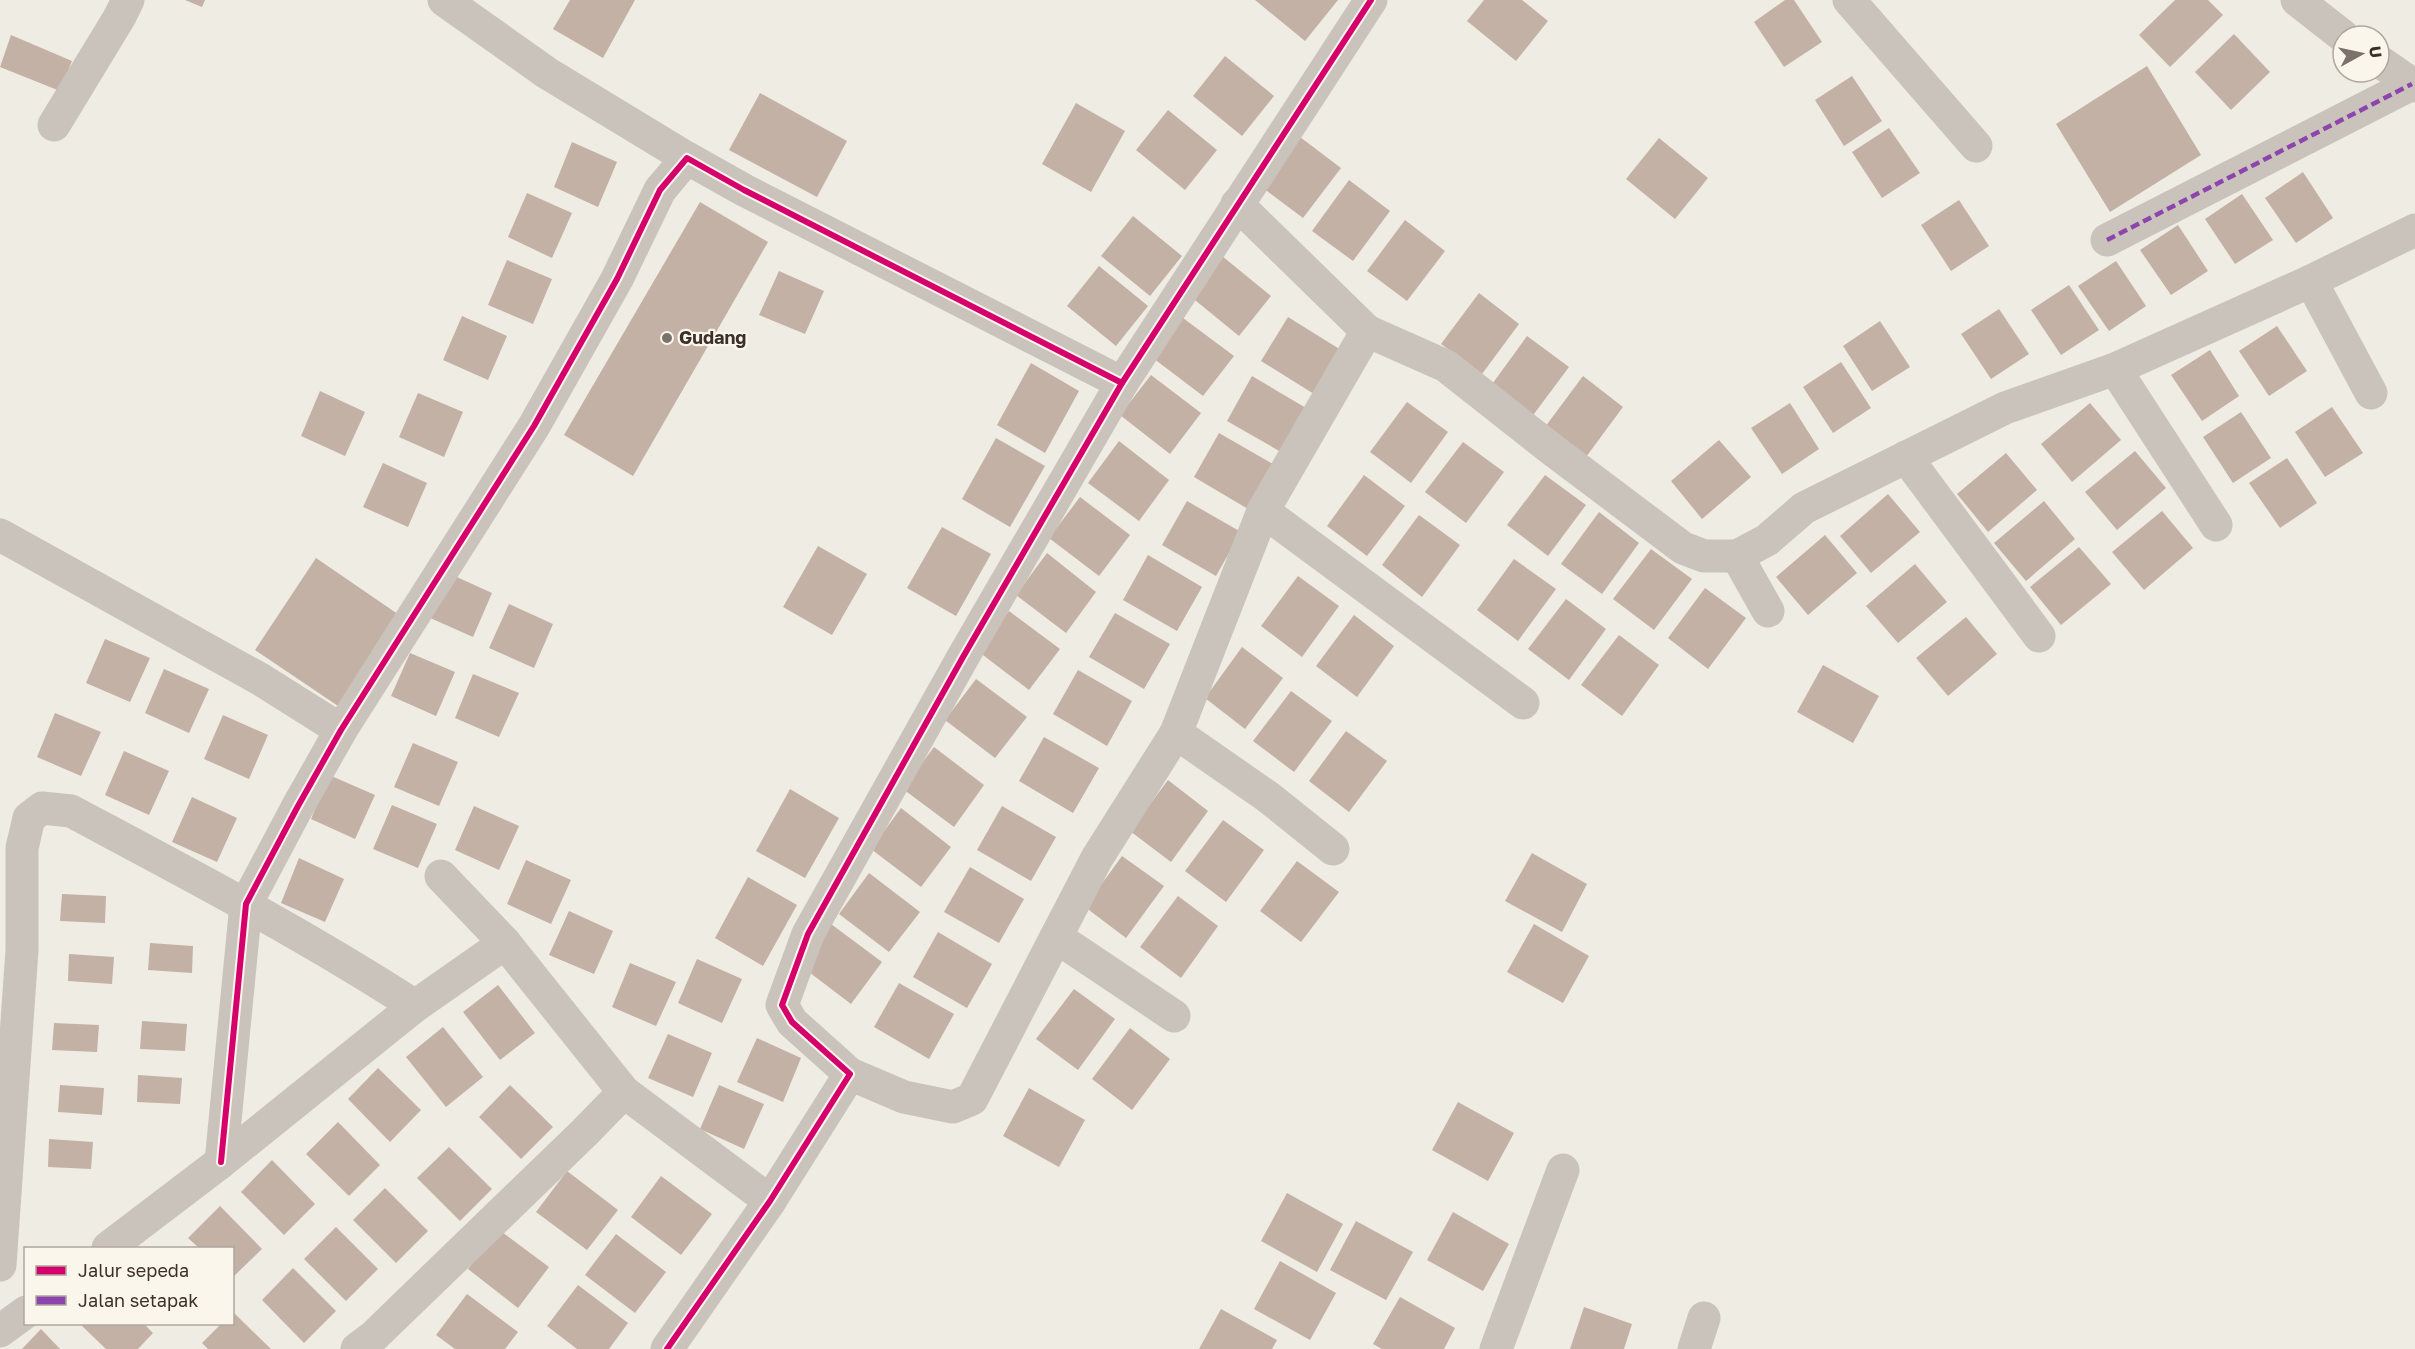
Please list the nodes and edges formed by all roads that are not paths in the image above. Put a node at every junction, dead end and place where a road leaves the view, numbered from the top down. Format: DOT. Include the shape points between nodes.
graph roads {
  1 [pos="128,0"];
  2 [pos="444,0"];
  3 [pos="1371,0"];
  4 [pos="1849,0"];
  5 [pos="2297,0"];
  6 [pos="2331,27"];
  7 [pos="2391,69"];
  8 [pos="2414,85"];
  9 [pos="54,125"];
  10 [pos="1976,146"];
  11 [pos="687,158"];
  12 [pos="1237,204"];
  13 [pos="2415,230"];
  14 [pos="2108,240"];
  15 [pos="2311,281"];
  16 [pos="1367,331"];
  17 [pos="2115,369"];
  18 [pos="1122,383"];
  19 [pos="2371,393"];
  20 [pos="1906,457"];
  21 [pos="1263,511"];
  22 [pos="2216,525"];
  23 [pos="0,535"];
  24 [pos="1737,556"];
  25 [pos="1768,611"];
  26 [pos="2039,636"];
  27 [pos="1523,703"];
  28 [pos="341,730"];
  29 [pos="1176,733"];
  30 [pos="1333,849"];
  31 [pos="441,876"];
  32 [pos="246,904"];
  33 [pos="1056,937"];
  34 [pos="505,943"];
  35 [pos="415,1006"];
  36 [pos="1174,1016"];
  37 [pos="850,1074"];
  38 [pos="624,1092"];
  39 [pos="221,1162"];
  40 [pos="1563,1170"];
  41 [pos="770,1201"];
  42 [pos="109,1247"];
  43 [pos="0,1265"];
  44 [pos="24,1313"];
  45 [pos="1704,1318"];
  46 [pos="0,1331"];
  47 [pos="367,1345"];
  48 [pos="667,1349"];
  49 [pos="1496,1349"];
  50 [pos="1694,1349"];
  1 -- 9 [label="street"];
  2 -- 11 [label="street" via="547,73"];
  3 -- 12 [label="street"];
  4 -- 10 [label="street"];
  5 -- 6 [label="street"];
  7 -- 8 [label="street"];
  8 -- 14 [label="street"];
  11 -- 18 [label="street"];
  11 -- 28 [label="street" via="660,190 617,279 534,426"];
  12 -- 16 [label="street"];
  12 -- 18 [label="street"];
  13 -- 15 [label="street"];
  15 -- 17 [label="street"];
  15 -- 19 [label="street"];
  16 -- 21 [label="street"];
  16 -- 24 [label="street" via="1446,366 1683,548 1704,556"];
  17 -- 20 [label="street" via="2005,408"];
  17 -- 22 [label="street"];
  18 -- 37 [label="street" via="808,934 782,1005 792,1022"];
  20 -- 24 [label="street" via="1804,508 1767,540"];
  20 -- 26 [label="street"];
  21 -- 27 [label="street"];
  21 -- 29 [label="street"];
  23 -- 28 [label="street" via="260,679"];
  24 -- 25 [label="street"];
  28 -- 32 [label="street"];
  29 -- 30 [label="street" via="1268,797"];
  29 -- 33 [label="street" via="1097,858"];
  31 -- 34 [label="street"];
  32 -- 35 [label="street" via="348,962"];
  32 -- 39 [label="street"];
  32 -- 43 [label="street" via="71,811 42,808 29,818 22,848 22,950"];
  33 -- 36 [label="street"];
  33 -- 37 [label="street" via="972,1099 953,1107 943,1105 904,1097"];
  34 -- 35 [label="street"];
  34 -- 38 [label="street"];
  35 -- 39 [label="street"];
  37 -- 41 [label="street"];
  38 -- 41 [label="street"];
  38 -- 47 [label="street"];
  39 -- 42 [label="street"];
  40 -- 49 [label="street"];
  41 -- 48 [label="street"];
  44 -- 46 [label="street"];
  45 -- 50 [label="street"];
}
